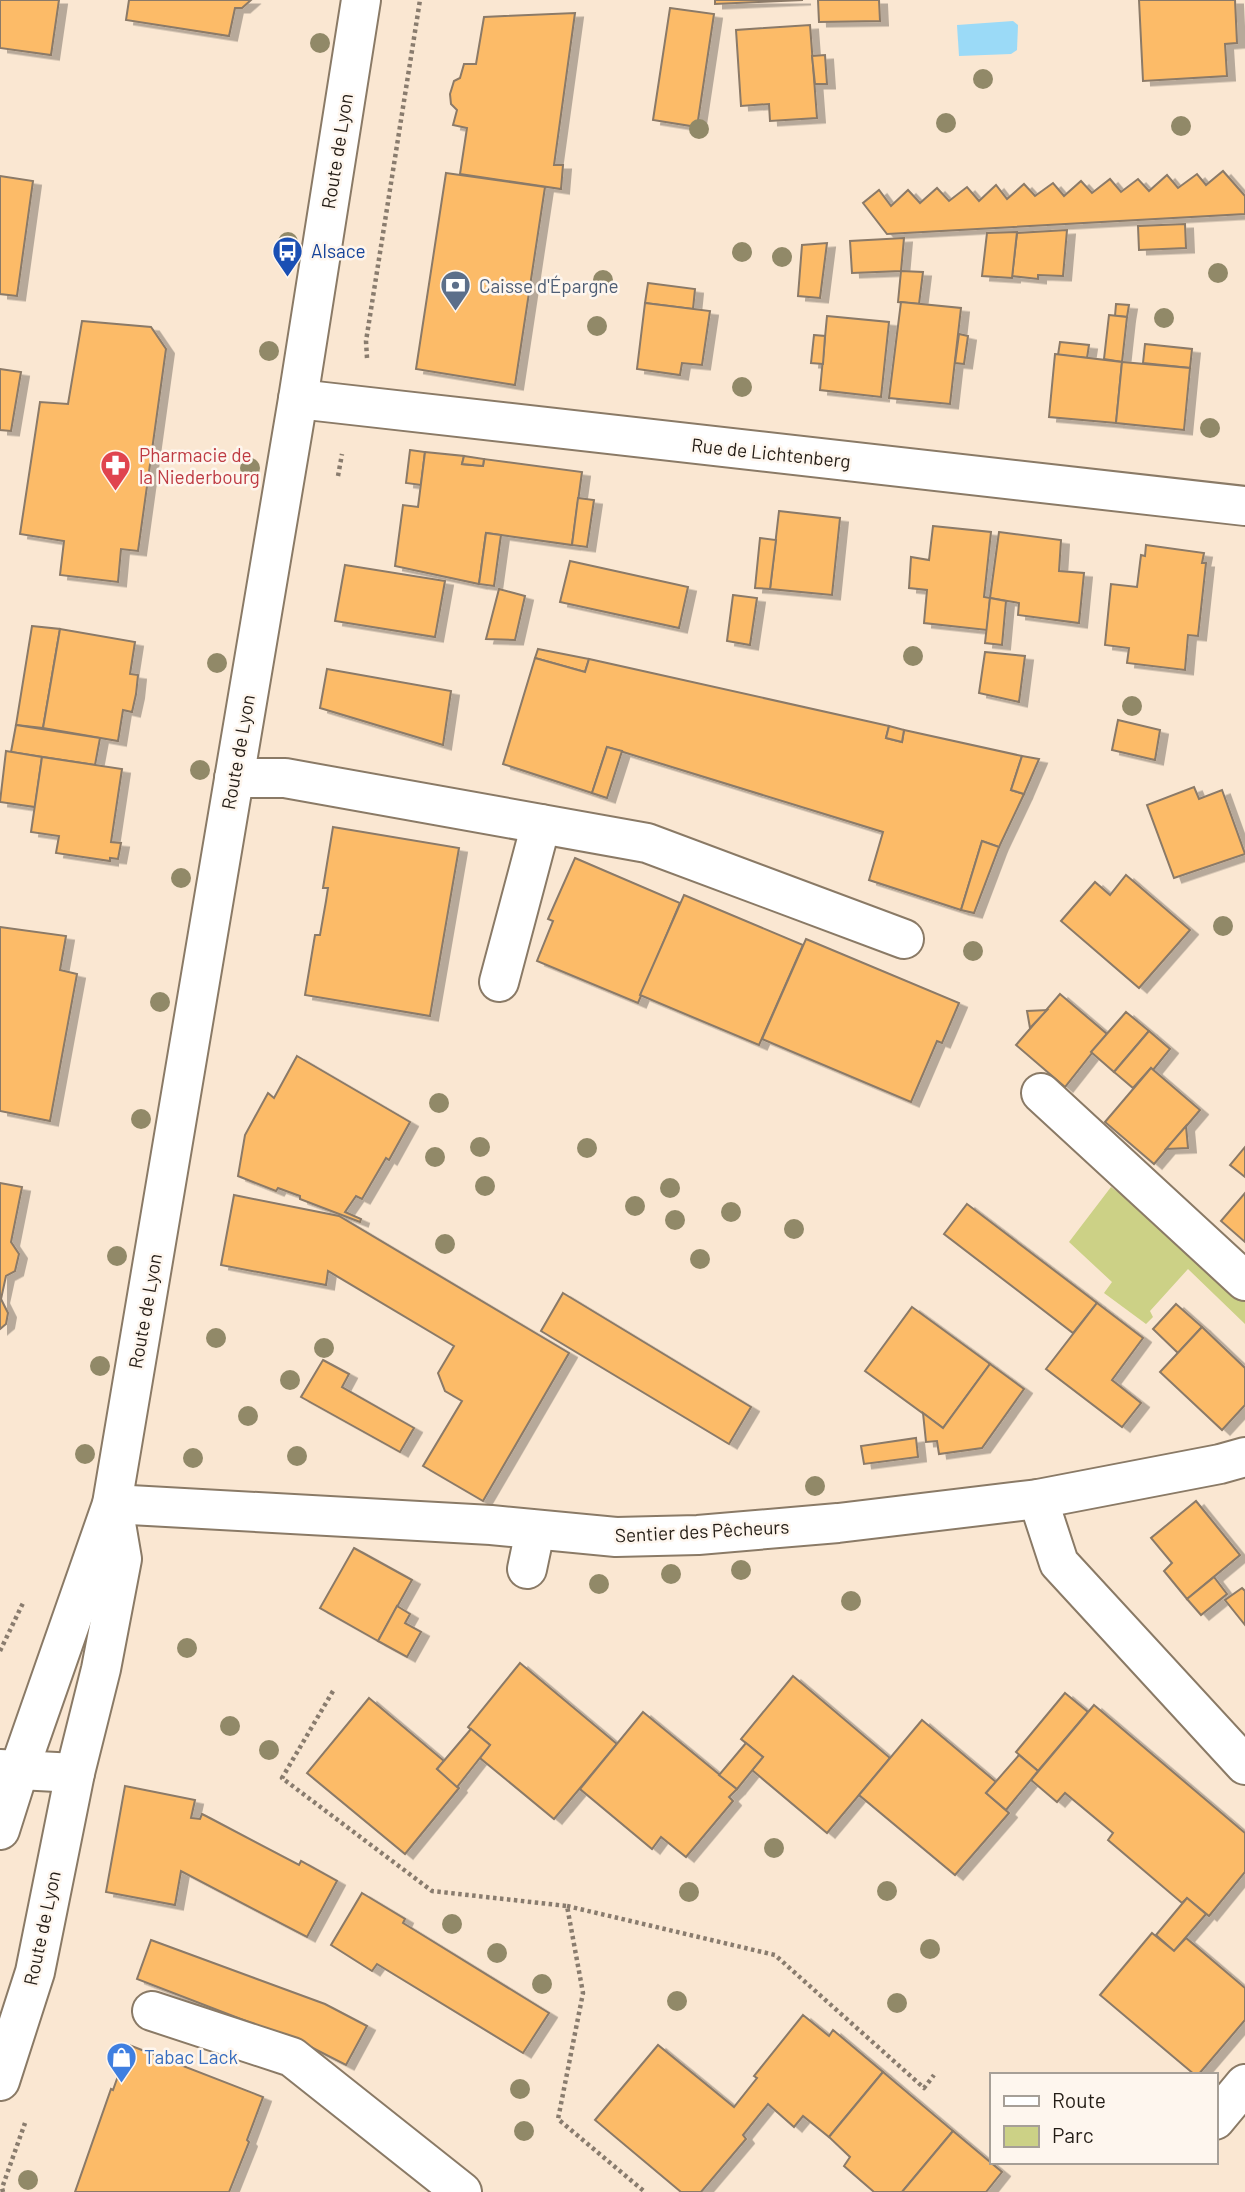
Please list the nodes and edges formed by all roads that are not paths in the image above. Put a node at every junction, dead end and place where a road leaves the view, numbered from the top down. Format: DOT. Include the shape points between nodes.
graph roads {
  1 [pos="361,0"];
  2 [pos="298,400"];
  3 [pos="1244,498"];
  4 [pos="234,778"];
  5 [pos="541,824"];
  6 [pos="904,939"];
  7 [pos="499,982"];
  8 [pos="1041,1093"];
  9 [pos="1245,1281"];
  10 [pos="1245,1457"];
  11 [pos="1038,1499"];
  12 [pos="113,1504"];
  13 [pos="535,1531"];
  14 [pos="527,1569"];
  15 [pos="1245,1765"];
  16 [pos="9,1770"];
  17 [pos="75,1773"];
  18 [pos="0,1830"];
  19 [pos="152,2011"];
  20 [pos="0,2081"];
  21 [pos="1245,2084"];
  22 [pos="1217,2118"];
  23 [pos="462,2192"];
  1 -- 2 [label="main road, Route de Lyon"];
  2 -- 3 [label="main road, Rue de Lichtenberg"];
  2 -- 4 [label="main road, Route de Lyon"];
  4 -- 5 [label="main road" via="285,778"];
  4 -- 12 [label="main road, Route de Lyon"];
  5 -- 6 [label="main road" via="647,843"];
  5 -- 7 [label="main road"];
  8 -- 9 [label="main road"];
  10 -- 11 [label="main road, Sentier des Pêcheurs"];
  11 -- 13 [label="main road, Sentier des Pêcheurs" via="698,1535 616,1537"];
  11 -- 15 [label="main road" via="1059,1563"];
  12 -- 13 [label="main road, Sentier des Pêcheurs"];
  12 -- 16 [label="main road, Route de Lyon"];
  12 -- 17 [label="main road, Route de Lyon" via="122,1559"];
  13 -- 14 [label="main road"];
  16 -- 17 [label="main road"];
  16 -- 18 [label="main road, Route de Lyon"];
  17 -- 20 [label="main road, Route de Lyon" via="35,1972"];
  19 -- 23 [label="main road" via="292,2057"];
  21 -- 22 [label="main road"];
}
